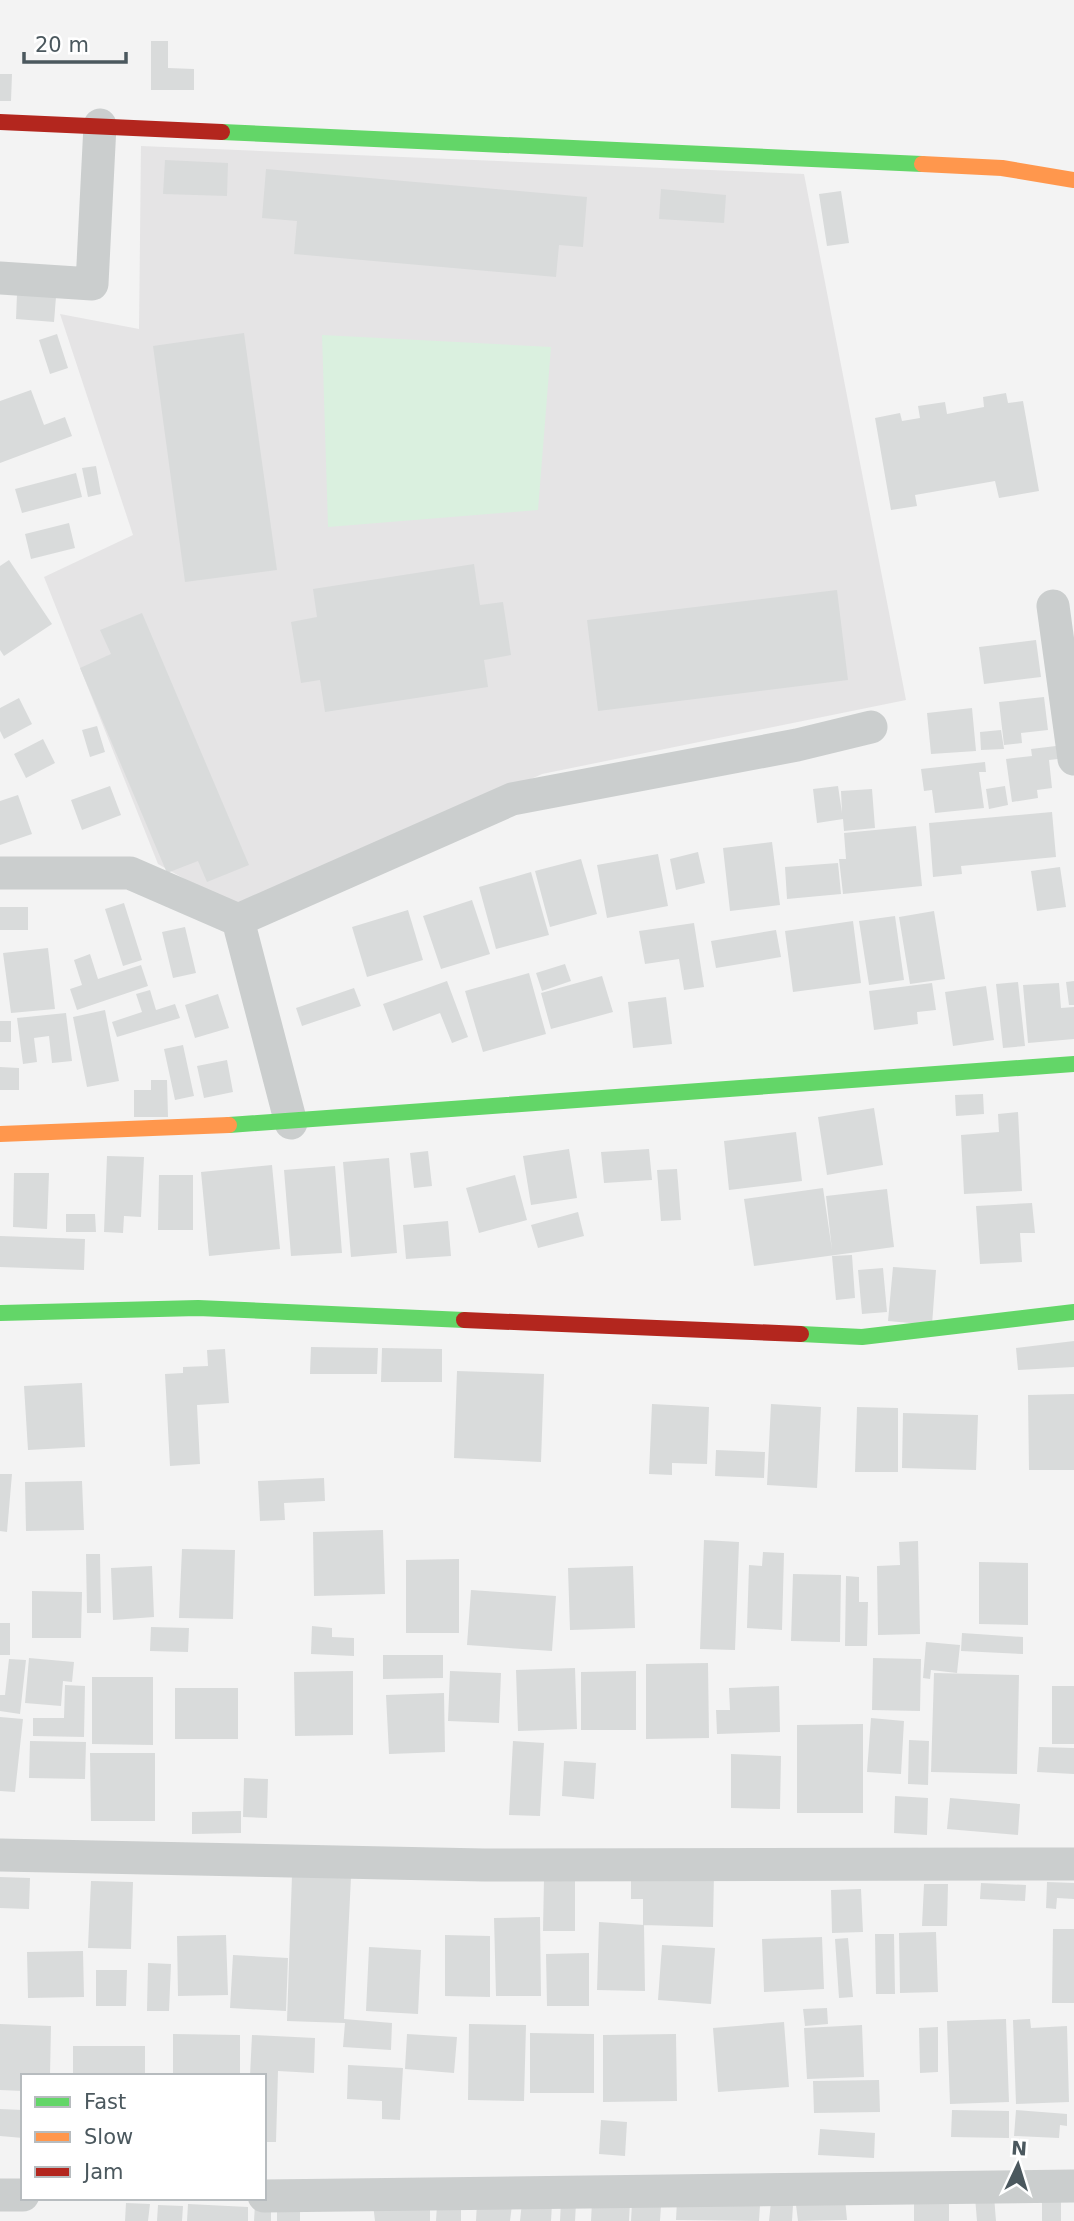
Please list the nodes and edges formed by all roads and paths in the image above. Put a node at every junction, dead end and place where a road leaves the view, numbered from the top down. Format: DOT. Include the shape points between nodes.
graph roads {
  1 [pos="0,122"];
  2 [pos="100,125"];
  3 [pos="1074,180"];
  4 [pos="0,278"];
  5 [pos="1053,606"];
  6 [pos="871,727"];
  7 [pos="1074,758"];
  8 [pos="0,873"];
  9 [pos="238,920"];
  10 [pos="1074,1064"];
  11 [pos="291,1123"];
  12 [pos="0,1134"];
  13 [pos="1074,1312"];
  14 [pos="0,1313"];
  15 [pos="0,1855"];
  16 [pos="1074,1864"];
  17 [pos="1074,2186"];
  18 [pos="0,2195"];
  19 [pos="21,2195"];
  20 [pos="266,2196"];
  1 -- 2 [label="street"];
  2 -- 3 [label="street" via="1002,167"];
  2 -- 4 [label="street" via="92,284"];
  5 -- 7 [label="street"];
  6 -- 9 [label="street" via="512,799"];
  8 -- 9 [label="street" via="131,873"];
  9 -- 11 [label="street"];
  10 -- 11 [label="street"];
  11 -- 12 [label="street"];
  13 -- 14 [label="street" via="862,1337 198,1308"];
  15 -- 16 [label="street" via="484,1865"];
  17 -- 20 [label="street"];
  18 -- 19 [label="street"];
}
